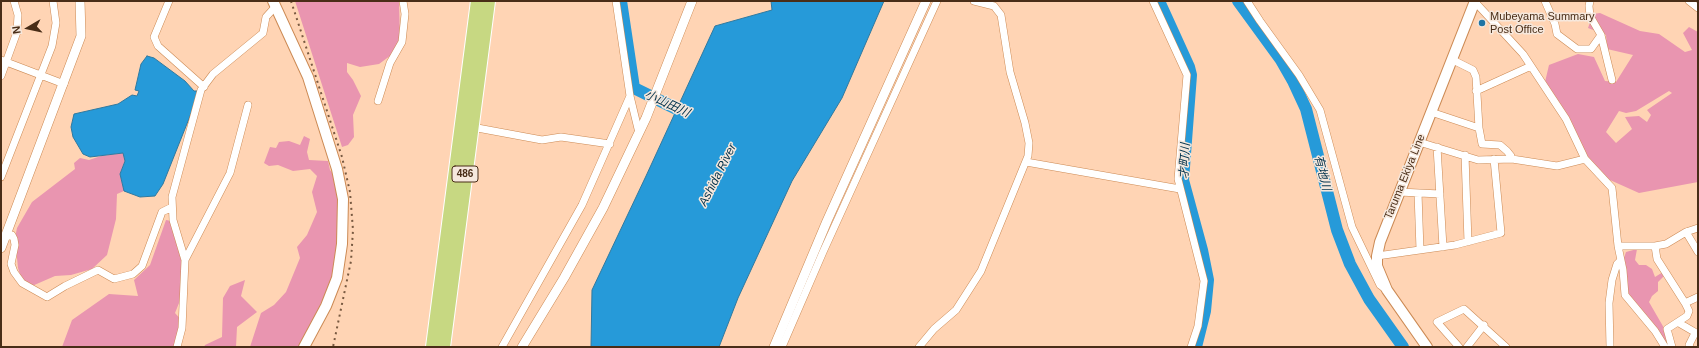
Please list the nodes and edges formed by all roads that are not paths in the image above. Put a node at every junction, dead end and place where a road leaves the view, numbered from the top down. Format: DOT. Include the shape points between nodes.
graph roads {
  1 [pos="14,1"];
  2 [pos="53,1"];
  3 [pos="80,1"];
  4 [pos="169,1"];
  5 [pos="403,1"];
  6 [pos="477,1"];
  7 [pos="489,1"];
  8 [pos="616,1"];
  9 [pos="692,1"];
  10 [pos="926,1"];
  11 [pos="937,1"];
  12 [pos="974,1"];
  13 [pos="1153,1"];
  14 [pos="1247,1"];
  15 [pos="1545,1"];
  16 [pos="1590,1"];
  17 [pos="1689,1"];
  18 [pos="1475,2"];
  19 [pos="274,3"];
  20 [pos="1698,8"];
  21 [pos="1601,35"];
  22 [pos="1453,60"];
  23 [pos="4,61"];
  24 [pos="1531,66"];
  25 [pos="41,75"];
  26 [pos="1,76"];
  27 [pos="1612,80"];
  28 [pos="64,84"];
  29 [pos="204,87"];
  30 [pos="1476,91"];
  31 [pos="630,96"];
  32 [pos="378,101"];
  33 [pos="248,105"];
  34 [pos="1431,112"];
  35 [pos="472,127"];
  36 [pos="1479,128"];
  37 [pos="639,133"];
  38 [pos="1419,142"];
  39 [pos="610,144"];
  40 [pos="1437,147"];
  41 [pos="1465,155"];
  42 [pos="1494,159"];
  43 [pos="1512,159"];
  44 [pos="1584,159"];
  45 [pos="1026,162"];
  46 [pos="1,177"];
  47 [pos="1180,189"];
  48 [pos="1399,192"];
  49 [pos="1418,193"];
  50 [pos="1440,194"];
  51 [pos="172,207"];
  52 [pos="1698,228"];
  53 [pos="1686,232"];
  54 [pos="3,237"];
  55 [pos="1468,242"];
  56 [pos="1618,246"];
  57 [pos="1655,246"];
  58 [pos="1443,247"];
  59 [pos="1,248"];
  60 [pos="1420,250"];
  61 [pos="1698,252"];
  62 [pos="1377,256"];
  63 [pos="185,260"];
  64 [pos="1620,260"];
  65 [pos="1387,290"];
  66 [pos="1698,297"];
  67 [pos="1685,303"];
  68 [pos="1679,323"];
  69 [pos="1484,325"];
  70 [pos="1416,332"];
  71 [pos="1697,334"];
  72 [pos="177,347"];
  73 [pos="304,347"];
  74 [pos="432,347"];
  75 [pos="444,347"];
  76 [pos="502,347"];
  77 [pos="522,347"];
  78 [pos="774,347"];
  79 [pos="782,347"];
  80 [pos="919,347"];
  81 [pos="1191,347"];
  82 [pos="1427,347"];
  83 [pos="1433,347"];
  84 [pos="1458,347"];
  85 [pos="1467,347"];
  86 [pos="1506,347"];
  87 [pos="1610,347"];
  88 [pos="1665,347"];
  89 [pos="1672,347"];
  90 [pos="1690,347"];
  1 -- 23 [label="street" via="18,15 17,32"];
  2 -- 25 [label="street" via="56,23 52,46"];
  3 -- 28 [label="street" via="81,36"];
  4 -- 29 [label="street" via="154,38 158,46"];
  5 -- 32 [label="street" via="405,14 402,42 390,62"];
  6 -- 74 [label="highway, 486"];
  7 -- 35 [label="highway, 486"];
  8 -- 31 [label="street"];
  9 -- 37 [label="street"];
  10 -- 78 [label="street" via="827,221"];
  11 -- 79 [label="street"];
  12 -- 45 [label="street" via="994,6 1001,15 1010,72 1029,143"];
  13 -- 47 [label="street" via="1187,75 1178,179"];
  14 -- 65 [label="street" via="1299,75 1320,110 1352,227 1380,285"];
  15 -- 21 [label="street" via="1555,24 1556,34 1577,49 1591,49"];
  16 -- 21 [label="street" via="1590,16"];
  17 -- 20 [label="street"];
  18 -- 22 [label="main road, Taruma Ekiya Line"];
  18 -- 24 [label="street"];
  19 -- 29 [label="street" via="266,17 262,33 213,74"];
  19 -- 73 [label="main road" via="308,77 337,169 343,199 342,244 337,278 326,306"];
  21 -- 27 [label="street"];
  22 -- 30 [label="street" via="1473,70"];
  22 -- 34 [label="main road, Taruma Ekiya Line"];
  23 -- 25 [label="street"];
  23 -- 26 [label="street"];
  24 -- 30 [label="street"];
  24 -- 44 [label="street" via="1566,119"];
  25 -- 28 [label="street"];
  25 -- 46 [label="street"];
  28 -- 54 [label="street"];
  29 -- 51 [label="street" via="201,90 172,197"];
  30 -- 36 [label="street"];
  31 -- 37 [label="street"];
  31 -- 39 [label="street"];
  33 -- 63 [label="street" via="230,173"];
  34 -- 36 [label="street"];
  34 -- 38 [label="main road, Taruma Ekiya Line"];
  35 -- 39 [label="street" via="542,140 561,137"];
  35 -- 75 [label="highway, 486"];
  36 -- 43 [label="street" via="1482,144 1500,145"];
  37 -- 77 [label="street" via="603,208"];
  38 -- 40 [label="street"];
  38 -- 48 [label="main road, Taruma Ekiya Line"];
  39 -- 76 [label="street" via="582,205"];
  40 -- 41 [label="street"];
  40 -- 50 [label="street"];
  41 -- 42 [label="street" via="1478,160"];
  41 -- 55 [label="street"];
  42 -- 43 [label="street"];
  42 -- 55 [label="street" via="1501,233"];
  43 -- 44 [label="street" via="1557,166"];
  44 -- 56 [label="street" via="1612,188"];
  45 -- 47 [label="street"];
  45 -- 80 [label="street" via="981,271 956,310 934,329"];
  47 -- 81 [label="street" via="1204,281 1198,326"];
  48 -- 49 [label="street"];
  48 -- 62 [label="main road, Taruma Ekiya Line"];
  49 -- 50 [label="street"];
  49 -- 60 [label="street"];
  50 -- 58 [label="street"];
  51 -- 54 [label="street" via="162,212 142,266 133,274 114,279 98,270 47,297 22,283 11,264 14,239 12,235"];
  51 -- 63 [label="street" via="173,220"];
  52 -- 53 [label="street"];
  53 -- 57 [label="street" via="1666,244"];
  53 -- 61 [label="street"];
  54 -- 59 [label="street"];
  55 -- 58 [label="street"];
  56 -- 57 [label="street"];
  56 -- 64 [label="street"];
  57 -- 67 [label="street" via="1657,259"];
  58 -- 60 [label="street"];
  60 -- 62 [label="street"];
  62 -- 65 [label="main road, Taruma Ekiya Line" via="1377,266"];
  63 -- 72 [label="street" via="182,328"];
  64 -- 87 [label="street" via="1612,280 1609,304"];
  64 -- 88 [label="street" via="1625,295"];
  65 -- 70 [label="main road, Taruma Ekiya Line"];
  66 -- 67 [label="street"];
  67 -- 68 [label="street" via="1689,311"];
  68 -- 71 [label="street"];
  68 -- 89 [label="street" via="1667,329"];
  69 -- 84 [label="street" via="1464,309 1437,322"];
  69 -- 85 [label="street"];
  69 -- 86 [label="street"];
  70 -- 82 [label="main road, Taruma Ekiya Line"];
  70 -- 83 [label="street" via="1420,332"];
  71 -- 90 [label="street"];
}
